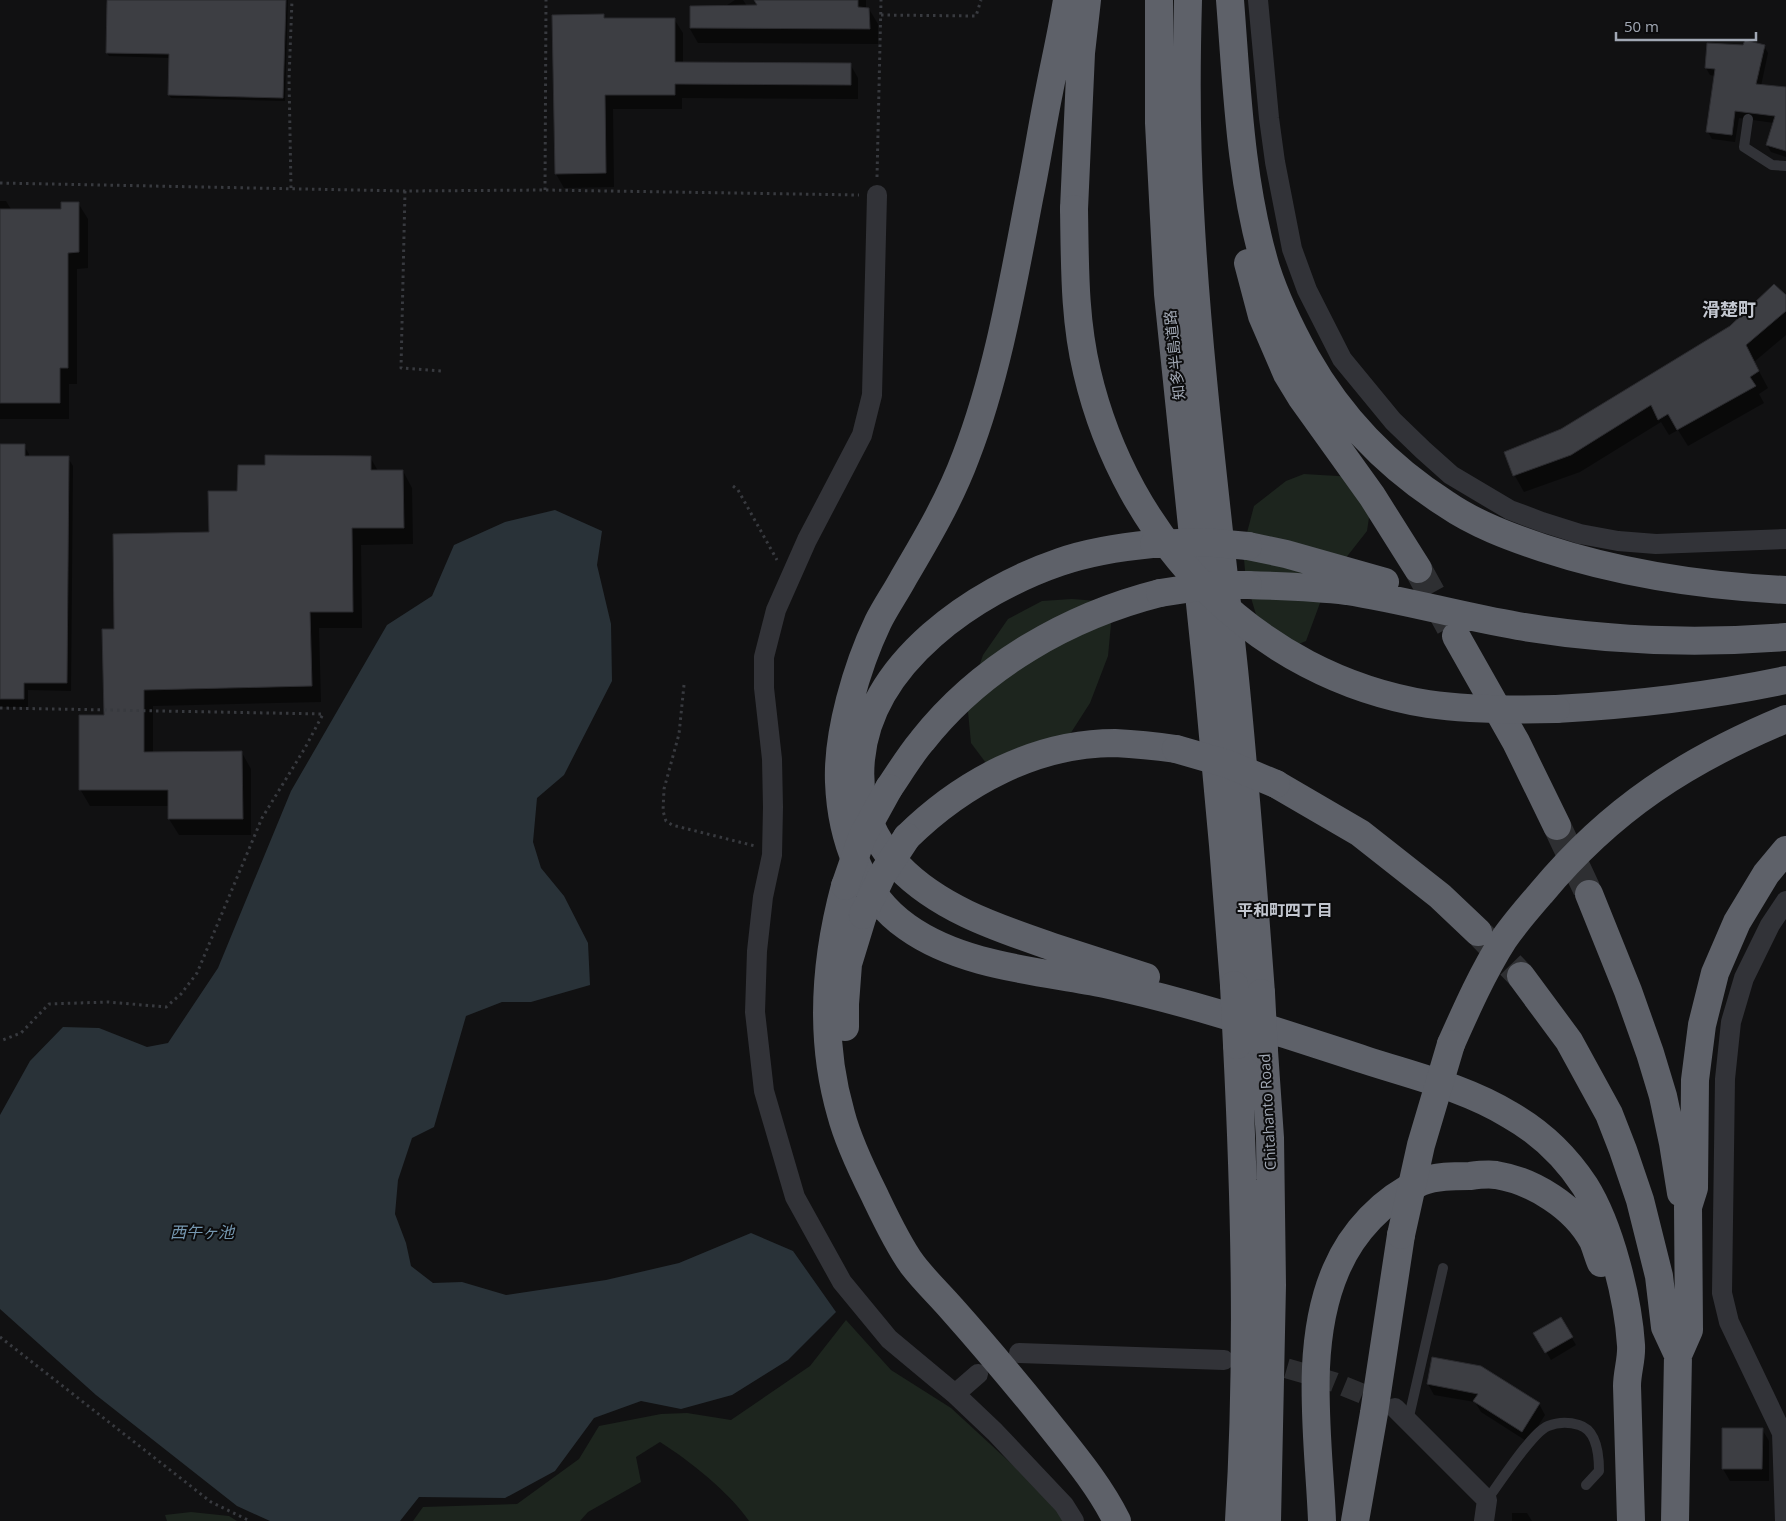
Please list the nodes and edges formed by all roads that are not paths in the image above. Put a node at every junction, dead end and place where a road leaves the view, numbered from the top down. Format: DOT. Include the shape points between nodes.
graph roads {
  1 [pos="1067,0"];
  2 [pos="1087,0"];
  3 [pos="1159,0"];
  4 [pos="1188,0"];
  5 [pos="1230,0"];
  6 [pos="1258,0"];
  7 [pos="1237,87"];
  8 [pos="1748,120"];
  9 [pos="1786,166"];
  10 [pos="877,195"];
  11 [pos="1786,539"];
  12 [pos="1418,569"];
  13 [pos="1786,590"];
  14 [pos="1456,636"];
  15 [pos="1786,637"];
  16 [pos="1709,640"];
  17 [pos="1786,680"];
  18 [pos="1238,705"];
  19 [pos="1210,708"];
  20 [pos="1786,719"];
  21 [pos="1557,826"];
  22 [pos="1786,850"];
  23 [pos="1589,894"];
  24 [pos="1786,901"];
  25 [pos="1478,932"];
  26 [pos="1521,976"];
  27 [pos="1292,1037"];
  28 [pos="860,1165"];
  29 [pos="1688,1207"];
  30 [pos="1443,1268"];
  31 [pos="1020,1354"];
  32 [pos="1678,1354"];
  33 [pos="1224,1360"];
  34 [pos="978,1374"];
  35 [pos="1627,1376"];
  36 [pos="955,1394"];
  37 [pos="1402,1414"];
  38 [pos="1586,1485"];
  39 [pos="1487,1500"];
  40 [pos="1074,1521"];
  41 [pos="1116,1521"];
  42 [pos="1239,1521"];
  43 [pos="1267,1521"];
  44 [pos="1322,1521"];
  45 [pos="1355,1521"];
  46 [pos="1484,1521"];
  47 [pos="1632,1521"];
  48 [pos="1675,1521"];
  49 [pos="1785,1521"];
  1 -- 27 [label="highway" via="999,346 966,457 942,510 878,622 860,669 841,740 838,778 842,812 850,846 864,881 886,909 909,929 940,945 1017,968 1174,999"];
  2 -- 17 [label="highway, bridge" via="1074,209 1076,304 1086,370 1107,440 1140,506 1160,537 1214,597 1273,643 1326,672 1360,686 1457,708 1596,706 1676,698"];
  3 -- 19 [label="highway, 知多半島道路" via="1159,123 1168,294"];
  4 -- 18 [label="highway, 知多半島道路" via="1186,64 1190,220"];
  5 -- 7 [label="highway"];
  6 -- 11 [label="street" via="1270,127 1292,249 1307,290 1342,359 1393,421 1451,475 1510,510 1580,534 1656,544"];
  7 -- 12 [label="highway" via="1246,251 1262,316 1287,374 1301,397 1372,496"];
  7 -- 13 [label="highway" via="1253,215 1279,305 1336,404 1387,459 1447,505 1486,526 1553,551 1615,569 1665,578"];
  8 -- 9 [label="lane" via="1744,147 1772,165"];
  10 -- 36 [label="street" via="872,395 862,435 807,540 776,610 764,657 772,758 772,849 757,951 755,1012 764,1091 795,1197 842,1282 889,1339"];
  14 -- 21 [label="highway" via="1516,742"];
  15 -- 16 [label="highway"];
  16 -- 27 [label="highway, bridge" via="1483,605 1286,554 1204,542 1152,544 1060,562 983,598 925,640 888,683 877,702 862,748 860,769 864,810 873,832 899,867 957,910 1023,936 1278,1023"];
  16 -- 28 [label="highway, bridge" via="1656,640 1571,633 1472,617 1347,591 1296,586 1212,586 1130,600 1056,632 1017,654 952,708 922,741 862,837 845,886 832,947 827,986 827,1026 841,1114"];
  18 -- 43 [label="highway, Chitahanto Road, bridge" via="1270,1138 1272,1285"];
  19 -- 42 [label="highway, Chitahanto Road, bridge" via="1234,985 1244,1182 1245,1332"];
  20 -- 45 [label="highway, bridge" via="1685,767 1623,811 1562,868 1505,938 1486,971 1451,1044 1421,1144 1401,1234"];
  22 -- 29 [label="highway" via="1766,874 1737,922 1715,973 1702,1025 1695,1080 1694,1188"];
  23 -- 29 [label="highway" via="1650,1053 1665,1105 1680,1191"];
  24 -- 49 [label="street" via="1770,924 1744,978 1731,1022 1726,1079 1722,1292 1729,1322 1782,1433"];
  25 -- 28 [label="highway, bridge" via="1440,896 1360,833 1276,784 1228,764 1176,749 1113,743 1060,749 1011,765 965,789 907,837 882,875 863,915 848,964 845,1004 845,1048"];
  26 -- 32 [label="highway" via="1569,1041 1609,1114 1640,1200 1658,1276 1665,1327"];
  27 -- 35 [label="highway" via="1477,1097 1514,1117 1567,1161 1588,1190 1615,1260 1632,1350"];
  28 -- 41 [label="highway" via="884,1216 912,1263 1077,1458"];
  29 -- 32 [label="highway" via="1689,1330"];
  30 -- 37 [label="lane"];
  31 -- 33 [label="street"];
  32 -- 48 [label="highway"];
  34 -- 36 [label="street"];
  35 -- 44 [label="highway" via="1604,1271 1592,1240 1570,1212 1547,1194 1524,1182 1495,1175 1452,1176 1422,1182 1391,1200 1366,1222 1349,1245 1326,1298 1316,1367 1315,1405"];
  35 -- 47 [label="highway"];
  36 -- 40 [label="street" via="1058,1498"];
  37 -- 39 [label="street"];
  38 -- 39 [label="lane" via="1599,1471 1598,1454 1593,1438 1584,1427 1568,1422 1548,1426 1535,1435"];
  39 -- 46 [label="street"];
}
